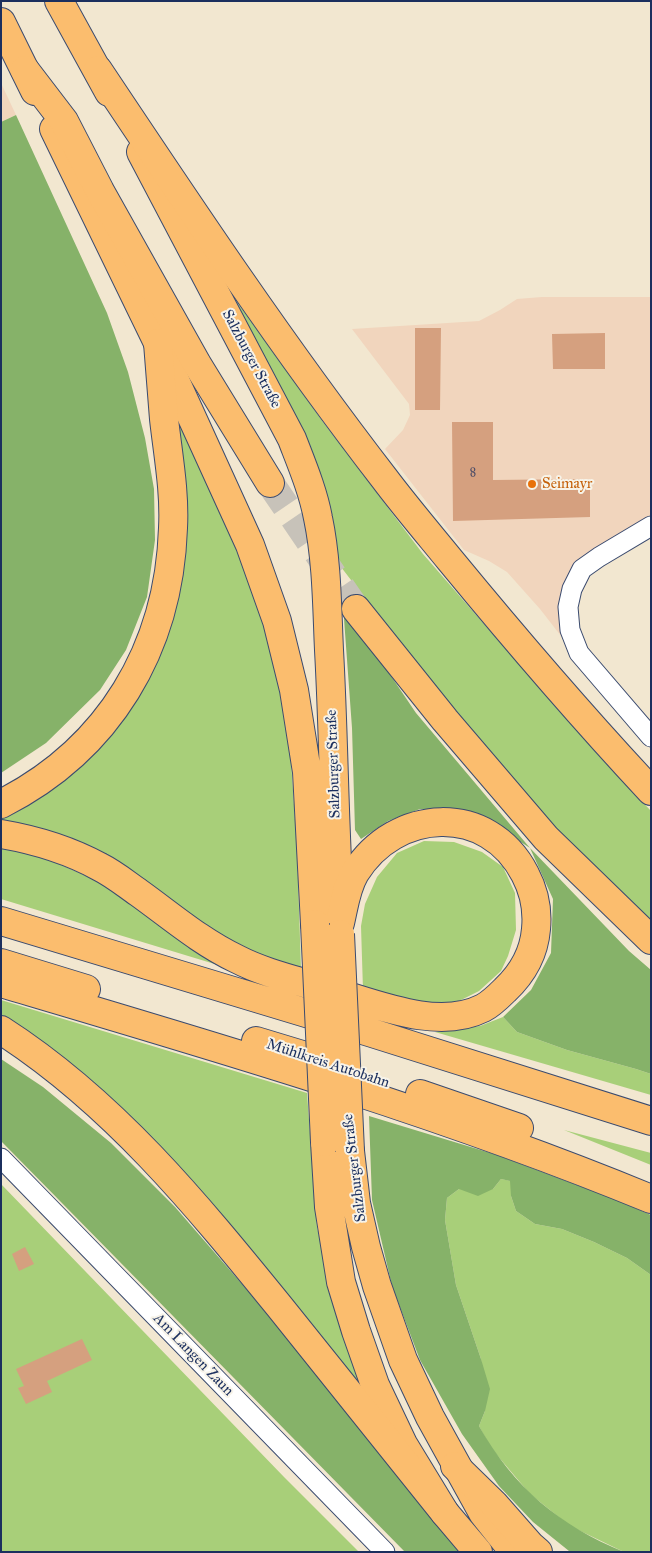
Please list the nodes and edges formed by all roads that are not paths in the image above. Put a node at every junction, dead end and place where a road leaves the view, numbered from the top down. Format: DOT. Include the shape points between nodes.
graph roads {
  1 [pos="58,1"];
  2 [pos="1,22"];
  3 [pos="25,70"];
  4 [pos="98,70"];
  5 [pos="158,343"];
  6 [pos="270,483"];
  7 [pos="651,526"];
  8 [pos="356,609"];
  9 [pos="651,737"];
  10 [pos="651,791"];
  11 [pos="1,804"];
  12 [pos="1,834"];
  13 [pos="1,922"];
  14 [pos="332,927"];
  15 [pos="651,940"];
  16 [pos="1,963"];
  17 [pos="1,983"];
  18 [pos="1,1030"];
  19 [pos="651,1121"];
  20 [pos="338,1147"];
  21 [pos="1,1158"];
  22 [pos="651,1179"];
  23 [pos="651,1199"];
  24 [pos="455,1466"];
  25 [pos="445,1513"];
  26 [pos="385,1552"];
  27 [pos="478,1552"];
  28 [pos="514,1552"];
  29 [pos="538,1552"];
  1 -- 4 [label="main road, Salzburger Straße"];
  2 -- 3 [label="main road, Salzburger Straße"];
  3 -- 5 [label="main road, Salzburger Straße"];
  3 -- 6 [label="main road" via="64,121 197,364"];
  4 -- 10 [label="main road" via="226,262 385,480 506,628"];
  4 -- 14 [label="main road, Salzburger Straße" via="280,414 311,491 322,540 333,724 337,875"];
  5 -- 11 [label="main road" via="173,528 170,574 160,618 144,658 123,696 95,733 63,764"];
  5 -- 14 [label="main road, Salzburger Straße" via="250,545 277,621 294,690"];
  7 -- 9 [label="street" via="582,569 568,607 570,630 579,653"];
  8 -- 15 [label="main road" via="546,838"];
  12 -- 14 [label="main road" via="54,846 102,868 205,942 238,960 406,1013 437,1017 467,1015 485,1008 513,982 525,965 534,946 536,904 530,883 520,866 509,850 490,836 455,823 423,824 392,836 362,863 353,876"];
  13 -- 19 [label="main road" via="369,1032"];
  14 -- 20 [label="main road, Salzburger Straße, bridge"];
  16 -- 22 [label="main road, Mühlkreis Autobahn" via="336,1065 560,1143"];
  17 -- 23 [label="main road" via="384,1101"];
  18 -- 25 [label="main road" via="74,1083 161,1166 237,1254"];
  20 -- 24 [label="main road, Salzburger Straße" via="377,1286 403,1360"];
  20 -- 25 [label="main road, Salzburger Straße" via="329,1207 341,1282 375,1385 403,1444"];
  21 -- 26 [label="street, Am Langen Zaun"];
  24 -- 28 [label="main road, Salzburger Straße" via="482,1513"];
  24 -- 29 [label="main road"];
  25 -- 27 [label="main road, Salzburger Straße"];
}
